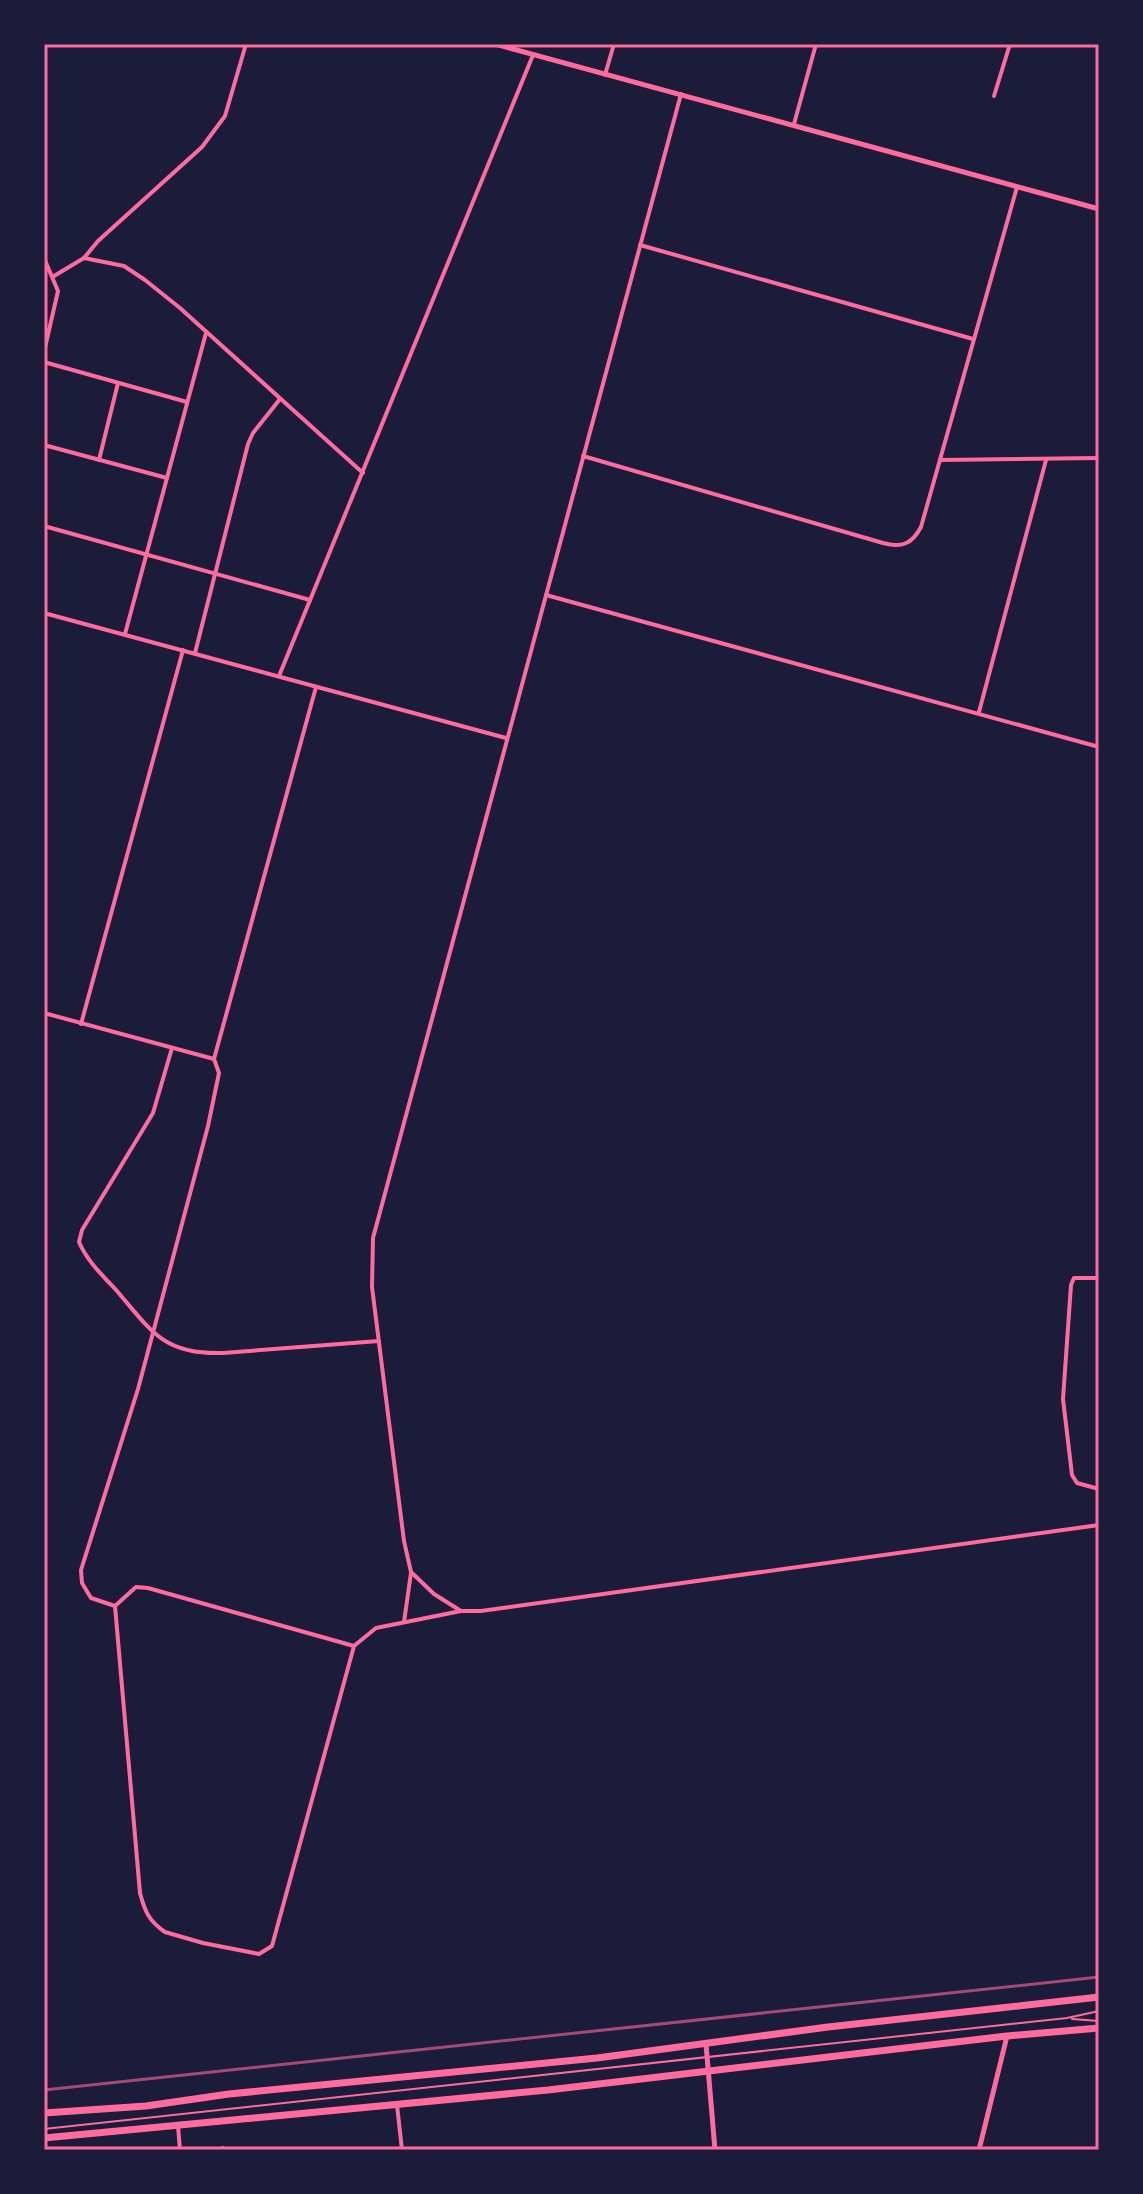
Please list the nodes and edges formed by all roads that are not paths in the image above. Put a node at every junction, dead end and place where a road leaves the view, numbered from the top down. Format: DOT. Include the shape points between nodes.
graph roads {
  1 [pos="246,44"];
  2 [pos="495,44"];
  3 [pos="614,44"];
  4 [pos="816,44"];
  5 [pos="1010,44"];
  6 [pos="533,55"];
  7 [pos="605,75"];
  8 [pos="681,94"];
  9 [pos="994,96"];
  10 [pos="794,124"];
  11 [pos="1017,187"];
  12 [pos="1099,209"];
  13 [pos="640,245"];
  14 [pos="44,258"];
  15 [pos="84,258"];
  16 [pos="54,276"];
  17 [pos="206,333"];
  18 [pos="973,339"];
  19 [pos="44,352"];
  20 [pos="44,362"];
  21 [pos="118,383"];
  22 [pos="280,399"];
  23 [pos="187,402"];
  24 [pos="44,445"];
  25 [pos="583,456"];
  26 [pos="1099,458"];
  27 [pos="99,460"];
  28 [pos="940,460"];
  29 [pos="1046,460"];
  30 [pos="363,473"];
  31 [pos="167,478"];
  32 [pos="44,526"];
  33 [pos="146,555"];
  34 [pos="214,572"];
  35 [pos="545,595"];
  36 [pos="310,600"];
  37 [pos="44,613"];
  38 [pos="125,634"];
  39 [pos="183,650"];
  40 [pos="195,653"];
  41 [pos="279,676"];
  42 [pos="316,687"];
  43 [pos="979,712"];
  44 [pos="506,738"];
  45 [pos="1099,747"];
  46 [pos="44,1013"];
  47 [pos="81,1024"];
  48 [pos="172,1048"];
  49 [pos="214,1059"];
  50 [pos="1099,1278"];
  51 [pos="152,1333"];
  52 [pos="379,1341"];
  53 [pos="1099,1489"];
  54 [pos="1099,1525"];
  55 [pos="411,1572"];
  56 [pos="115,1606"];
  57 [pos="461,1611"];
  58 [pos="404,1622"];
  59 [pos="354,1646"];
  60 [pos="1099,1997"];
  61 [pos="1099,2011"];
  62 [pos="1067,2018"];
  63 [pos="1099,2021"];
  64 [pos="1099,2028"];
  65 [pos="1007,2036"];
  66 [pos="706,2044"];
  67 [pos="707,2056"];
  68 [pos="708,2071"];
  69 [pos="396,2104"];
  70 [pos="44,2113"];
  71 [pos="178,2126"];
  72 [pos="44,2129"];
  73 [pos="44,2138"];
  74 [pos="180,2150"];
  75 [pos="402,2150"];
  76 [pos="715,2150"];
  77 [pos="979,2150"];
  1 -- 15 [label="street" via="232,98 214,133"];
  2 -- 6 [label="street"];
  3 -- 7 [label="street"];
  4 -- 10 [label="street"];
  5 -- 9 [label="street"];
  6 -- 7 [label="street"];
  6 -- 30 [label="street"];
  7 -- 8 [label="street"];
  8 -- 10 [label="street"];
  8 -- 13 [label="street"];
  10 -- 11 [label="street"];
  11 -- 12 [label="street"];
  11 -- 18 [label="street"];
  13 -- 18 [label="street"];
  13 -- 25 [label="street"];
  14 -- 16 [label="street"];
  15 -- 16 [label="street"];
  15 -- 17 [label="street" via="124,266"];
  16 -- 19 [label="street" via="58,302"];
  17 -- 22 [label="street"];
  17 -- 23 [label="street"];
  18 -- 28 [label="street"];
  20 -- 21 [label="street"];
  21 -- 23 [label="street"];
  21 -- 27 [label="street"];
  22 -- 30 [label="street"];
  22 -- 34 [label="street" via="248,444"];
  23 -- 31 [label="street"];
  24 -- 27 [label="street"];
  25 -- 28 [label="street" via="894,546 915,539"];
  25 -- 35 [label="street"];
  26 -- 29 [label="street"];
  27 -- 31 [label="street"];
  28 -- 29 [label="street"];
  29 -- 43 [label="street"];
  30 -- 36 [label="street"];
  31 -- 33 [label="street"];
  32 -- 33 [label="street"];
  33 -- 34 [label="street"];
  33 -- 38 [label="street"];
  34 -- 36 [label="street"];
  34 -- 40 [label="street"];
  35 -- 43 [label="street"];
  35 -- 44 [label="street"];
  36 -- 41 [label="street"];
  37 -- 38 [label="street"];
  38 -- 39 [label="street"];
  39 -- 40 [label="street"];
  39 -- 47 [label="street"];
  40 -- 41 [label="street"];
  41 -- 42 [label="street"];
  42 -- 44 [label="street"];
  42 -- 49 [label="street"];
  43 -- 45 [label="street"];
  44 -- 52 [label="street" via="373,1238"];
  46 -- 47 [label="street"];
  47 -- 48 [label="street"];
  48 -- 49 [label="street"];
  48 -- 51 [label="street" via="153,1113 80,1236 83,1252"];
  49 -- 51 [label="street" via="218,1086"];
  50 -- 53 [label="street" via="1074,1278 1071,1285 1063,1399 1072,1475 1077,1483"];
  51 -- 52 [label="street" via="202,1354"];
  51 -- 56 [label="street" via="81,1570 91,1598"];
  52 -- 55 [label="street"];
  54 -- 57 [label="street"];
  55 -- 57 [label="street"];
  55 -- 58 [label="street"];
  56 -- 59 [label="street" via="136,1587 148,1588"];
  56 -- 59 [label="street" via="146,1914 165,1932 244,1952 259,1954 272,1946"];
  57 -- 58 [label="street"];
  58 -- 59 [label="street" via="376,1628"];
  60 -- 66 [label="highway"];
  61 -- 62 [label="lane"];
  62 -- 63 [label="lane"];
  62 -- 67 [label="lane"];
  64 -- 65 [label="highway"];
  65 -- 68 [label="highway"];
  65 -- 77 [label="street"];
  66 -- 67 [label="street"];
  66 -- 70 [label="highway"];
  67 -- 68 [label="street"];
  67 -- 72 [label="lane"];
  68 -- 69 [label="highway"];
  68 -- 76 [label="street"];
  69 -- 71 [label="highway"];
  69 -- 75 [label="street"];
  71 -- 73 [label="highway"];
  71 -- 74 [label="street"];
}
